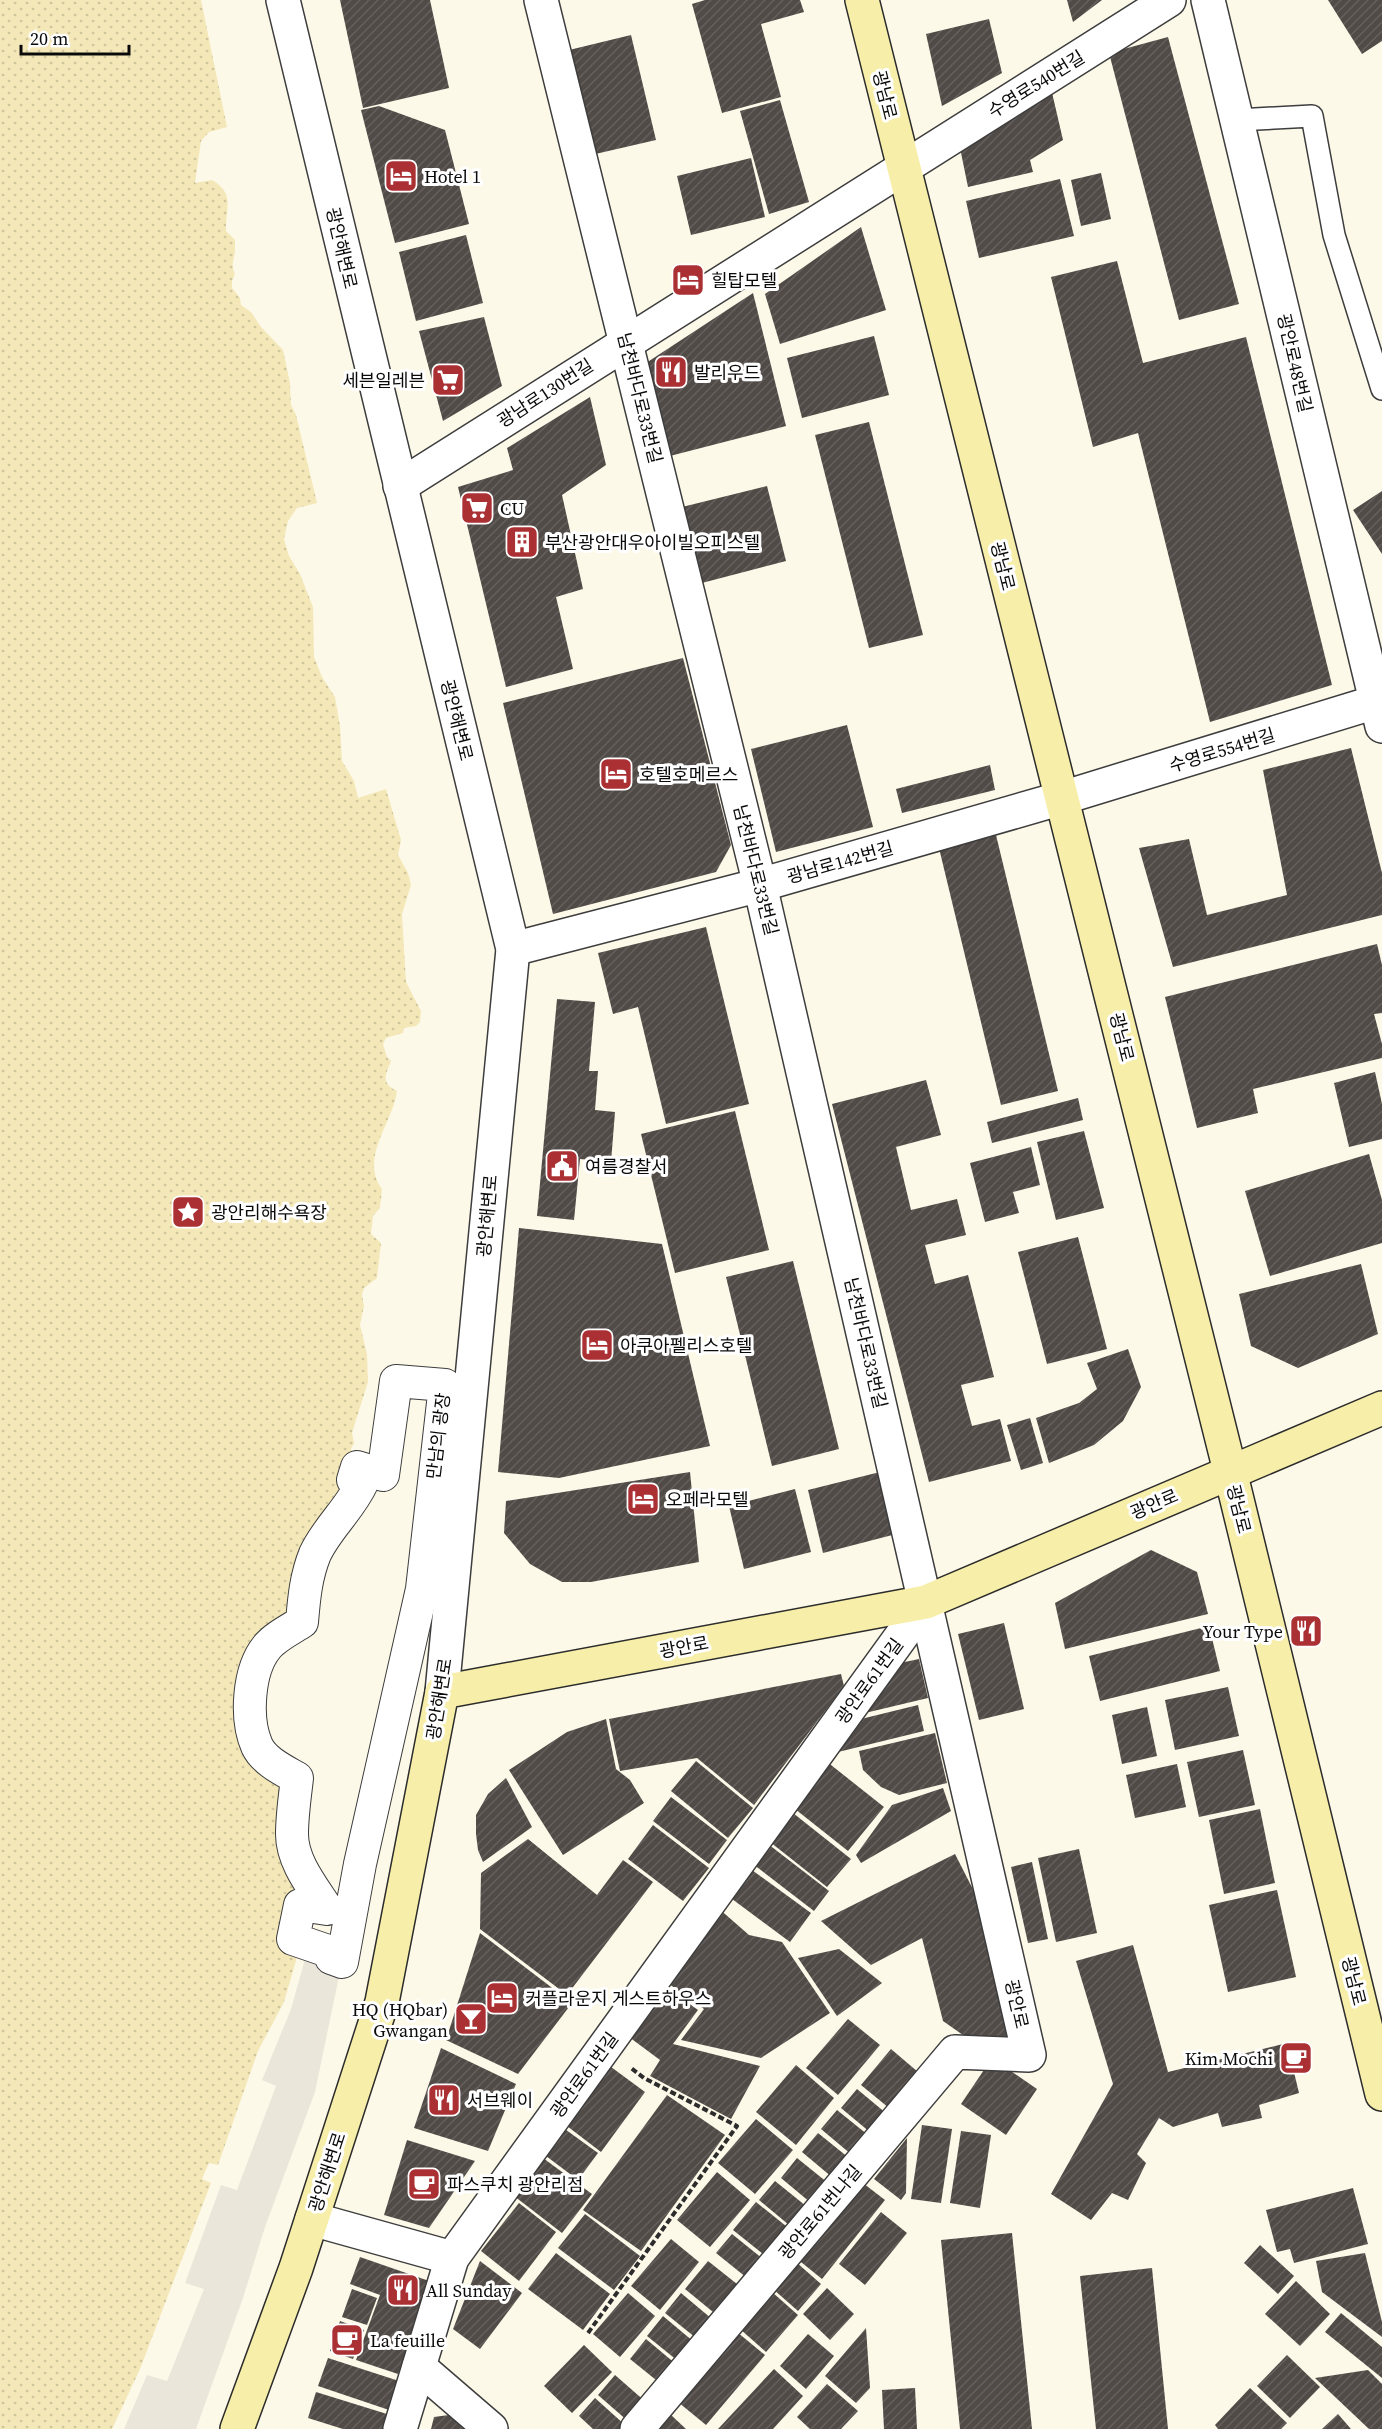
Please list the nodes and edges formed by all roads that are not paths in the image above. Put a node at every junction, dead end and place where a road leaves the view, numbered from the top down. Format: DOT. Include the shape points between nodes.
graph roads {
  1 [pos="283,0"];
  2 [pos="541,0"];
  3 [pos="862,0"];
  4 [pos="1168,0"];
  5 [pos="1208,0"];
  6 [pos="1237,120"];
  7 [pos="904,168"];
  8 [pos="626,341"];
  9 [pos="1382,389"];
  10 [pos="400,486"];
  11 [pos="1380,710"];
  12 [pos="1062,798"];
  13 [pos="760,885"];
  14 [pos="513,949"];
  15 [pos="1382,1408"];
  16 [pos="1230,1471"];
  17 [pos="926,1602"];
  18 [pos="442,1692"];
  19 [pos="342,1962"];
  20 [pos="1029,2055"];
  21 [pos="1380,2082"];
  22 [pos="312,2218"];
  23 [pos="452,2258"];
  24 [pos="418,2367"];
  25 [pos="237,2429"];
  26 [pos="400,2429"];
  27 [pos="491,2429"];
  28 [pos="638,2429"];
  1 -- 10 [label="street, 광안해변로"];
  2 -- 8 [label="street, 남천바다로33번길"];
  3 -- 7 [label="main road, 광남로"];
  4 -- 7 [label="street, 수영로540번길"];
  5 -- 6 [label="street, 광안로48번길"];
  6 -- 9 [label="lane" via="1312,116 1334,235"];
  6 -- 11 [label="street, 광안로48번길"];
  7 -- 8 [label="street, 광남로130번길"];
  7 -- 12 [label="main road, 광남로"];
  8 -- 10 [label="street, 광남로130번길"];
  8 -- 13 [label="street, 남천바다로33번길"];
  10 -- 14 [label="street, 광안해변로"];
  11 -- 12 [label="street, 수영로554번길"];
  12 -- 13 [label="street, 광남로142번길"];
  12 -- 16 [label="main road, 광남로"];
  13 -- 14 [label="street, 광남로142번길"];
  13 -- 17 [label="street, 남천바다로33번길"];
  14 -- 18 [label="street, 광안해변로"];
  15 -- 16 [label="main road, 광안로"];
  16 -- 17 [label="main road, 광안로"];
  16 -- 21 [label="main road, 광남로"];
  17 -- 18 [label="main road, 광안로"];
  17 -- 20 [label="street, 광안로"];
  17 -- 23 [label="street, 광안로61번길"];
  18 -- 22 [label="main road, 광안해변로" via="382,2002"];
  19 -- 19 [label="street, 만남의 광장" via="422,1589 446,1385 396,1381 383,1475 357,1467 353,1480 362,1483 355,1499 316,1552 305,1585 302,1622 268,1645 255,1666 250,1713 257,1747 274,1765 297,1778 292,1836 299,1862 327,1909 300,1905 293,1939 331,1952 331,1958"];
  20 -- 28 [label="street, 광안로61번나길" via="955,2052"];
  22 -- 23 [label="street"];
  22 -- 25 [label="main road, 광안해변로"];
  23 -- 24 [label="street, 광안로61번길"];
  24 -- 26 [label="street, 광안로61번길"];
  24 -- 27 [label="street"];
}
